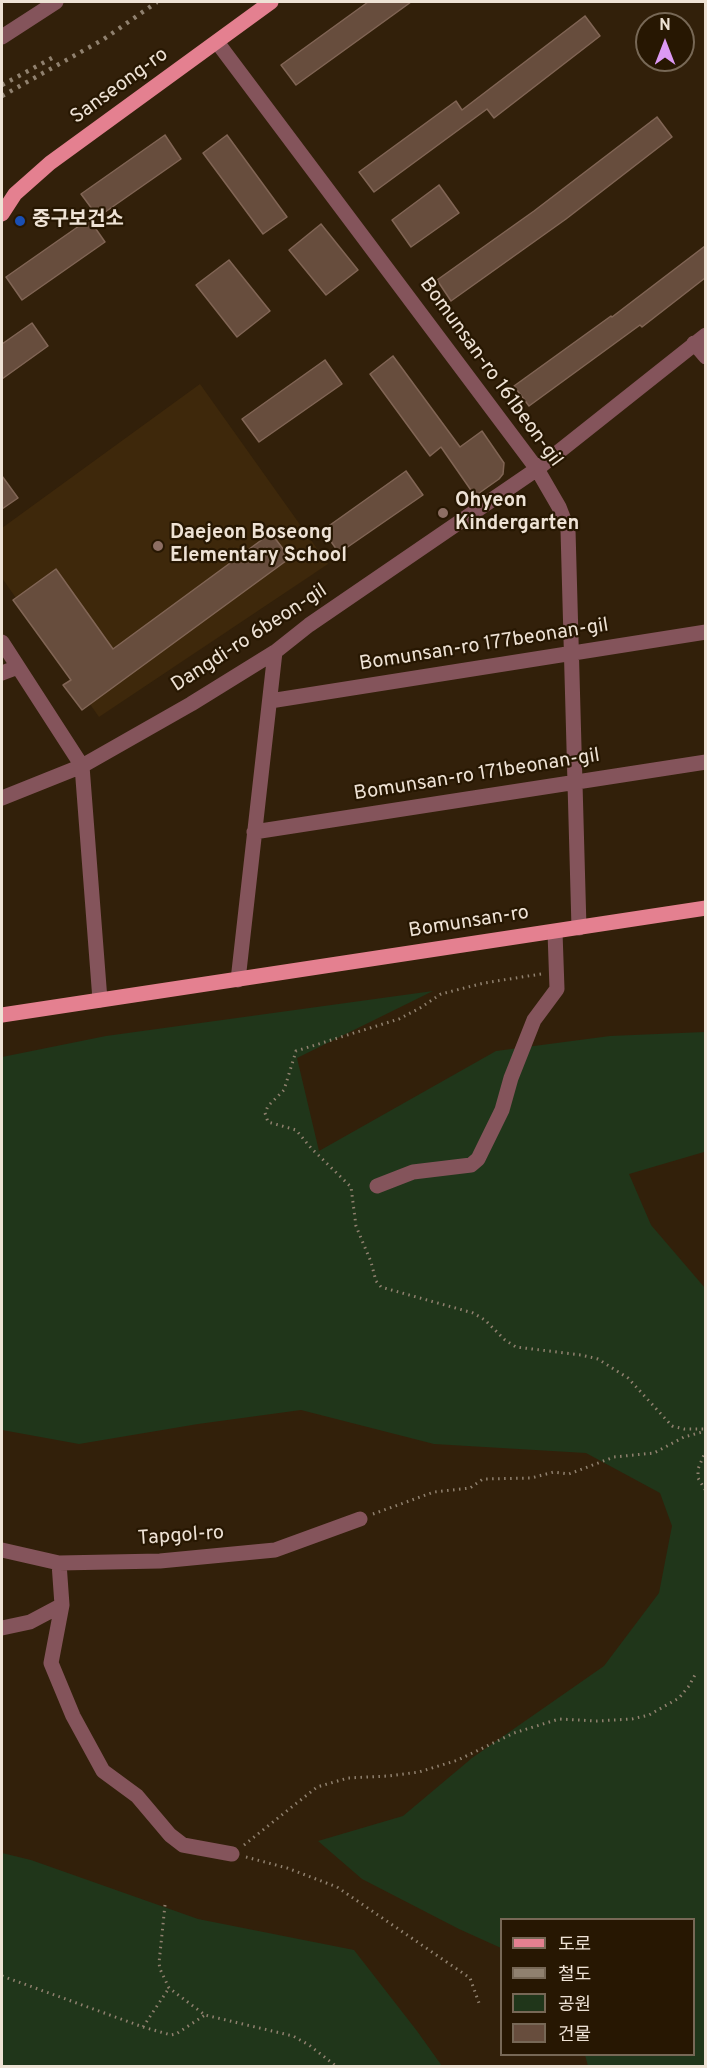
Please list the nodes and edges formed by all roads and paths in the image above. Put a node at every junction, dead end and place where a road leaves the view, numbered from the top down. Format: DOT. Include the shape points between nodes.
graph roads {
  1 [pos="56,2"];
  2 [pos="271,2"];
  3 [pos="2,37"];
  4 [pos="217,42"];
  5 [pos="2,214"];
  6 [pos="700,339"];
  7 [pos="705,357"];
  8 [pos="537,469"];
  9 [pos="705,632"];
  10 [pos="2,642"];
  11 [pos="275,652"];
  12 [pos="572,653"];
  13 [pos="18,667"];
  14 [pos="2,673"];
  15 [pos="270,701"];
  16 [pos="705,762"];
  17 [pos="82,766"];
  18 [pos="576,782"];
  19 [pos="2,798"];
  20 [pos="254,832"];
  21 [pos="705,908"];
  22 [pos="579,928"];
  23 [pos="555,932"];
  24 [pos="556,972"];
  25 [pos="238,980"];
  26 [pos="100,1000"];
  27 [pos="2,1016"];
  28 [pos="377,1186"];
  29 [pos="705,1430"];
  30 [pos="705,1450"];
  31 [pos="705,1491"];
  32 [pos="360,1519"];
  33 [pos="2,1550"];
  34 [pos="59,1563"];
  35 [pos="62,1605"];
  36 [pos="2,1628"];
  37 [pos="696,1673"];
  38 [pos="232,1854"];
  39 [pos="165,1905"];
  40 [pos="2,1976"];
  41 [pos="169,1988"];
  42 [pos="478,2003"];
  43 [pos="205,2015"];
  44 [pos="143,2027"];
  45 [pos="336,2067"];
  1 -- 3 [label="street"];
  2 -- 4 [label="main road, Sanseong-ro"];
  4 -- 5 [label="main road, Sanseong-ro" via="50,163 15,194"];
  4 -- 8 [label="street, Bomunsan-ro 161beon-gil"];
  6 -- 7 [label="street"];
  6 -- 8 [label="street, Dangdi-ro 6beon-gil"];
  8 -- 11 [label="street, Dangdi-ro 6beon-gil"];
  8 -- 12 [label="street, Bomunsan-ro 161beon-gil" via="568,530"];
  9 -- 12 [label="street, Bomunsan-ro 177beonan-gil"];
  10 -- 13 [label="street"];
  11 -- 15 [label="street"];
  11 -- 17 [label="street, Dangdi-ro 6beon-gil"];
  12 -- 15 [label="street, Bomunsan-ro 177beonan-gil"];
  12 -- 18 [label="street, Bomunsan-ro 161beon-gil"];
  13 -- 14 [label="street"];
  13 -- 17 [label="street"];
  15 -- 20 [label="street"];
  16 -- 18 [label="street, Bomunsan-ro 171beonan-gil"];
  17 -- 19 [label="street, Dangdi-ro 6beon-gil"];
  17 -- 26 [label="street"];
  18 -- 20 [label="street, Bomunsan-ro 171beonan-gil"];
  18 -- 22 [label="street, Bomunsan-ro 161beon-gil"];
  20 -- 25 [label="street"];
  21 -- 22 [label="main road, Bomunsan-ro"];
  22 -- 23 [label="main road, Bomunsan-ro"];
  23 -- 24 [label="street"];
  23 -- 25 [label="main road, Bomunsan-ro"];
  24 -- 28 [label="street" via="557,989 534,1020 502,1110 478,1159 471,1164 413,1172"];
  24 -- 29 [label="path" via="441,994 399,1019 296,1051 284,1090 265,1113 268,1122 296,1130 351,1187 356,1226 375,1281 381,1287 473,1313 516,1347 598,1359 628,1378 672,1426"];
  25 -- 26 [label="main road, Bomunsan-ro"];
  26 -- 27 [label="main road, Bomunsan-ro"];
  29 -- 32 [label="path" via="654,1454 614,1457 569,1474 483,1479 470,1488 434,1492"];
  30 -- 31 [label="path" via="698,1469"];
  32 -- 34 [label="street, Tapgol-ro" via="275,1550 160,1561"];
  33 -- 34 [label="street, Tapgol-ro"];
  34 -- 35 [label="street"];
  35 -- 36 [label="street" via="30,1622"];
  35 -- 38 [label="street" via="51,1663 73,1716 103,1771 137,1796 183,1845"];
  37 -- 38 [label="path" via="679,1698 649,1715 597,1721 559,1719 419,1772 348,1778 317,1787"];
  38 -- 42 [label="path" via="287,1868 337,1887 470,1978"];
  39 -- 41 [label="path" via="159,1963"];
  40 -- 44 [label="path"];
  41 -- 43 [label="path"];
  41 -- 44 [label="path"];
  43 -- 44 [label="path" via="171,2035"];
  43 -- 45 [label="path" via="294,2036"];
}
